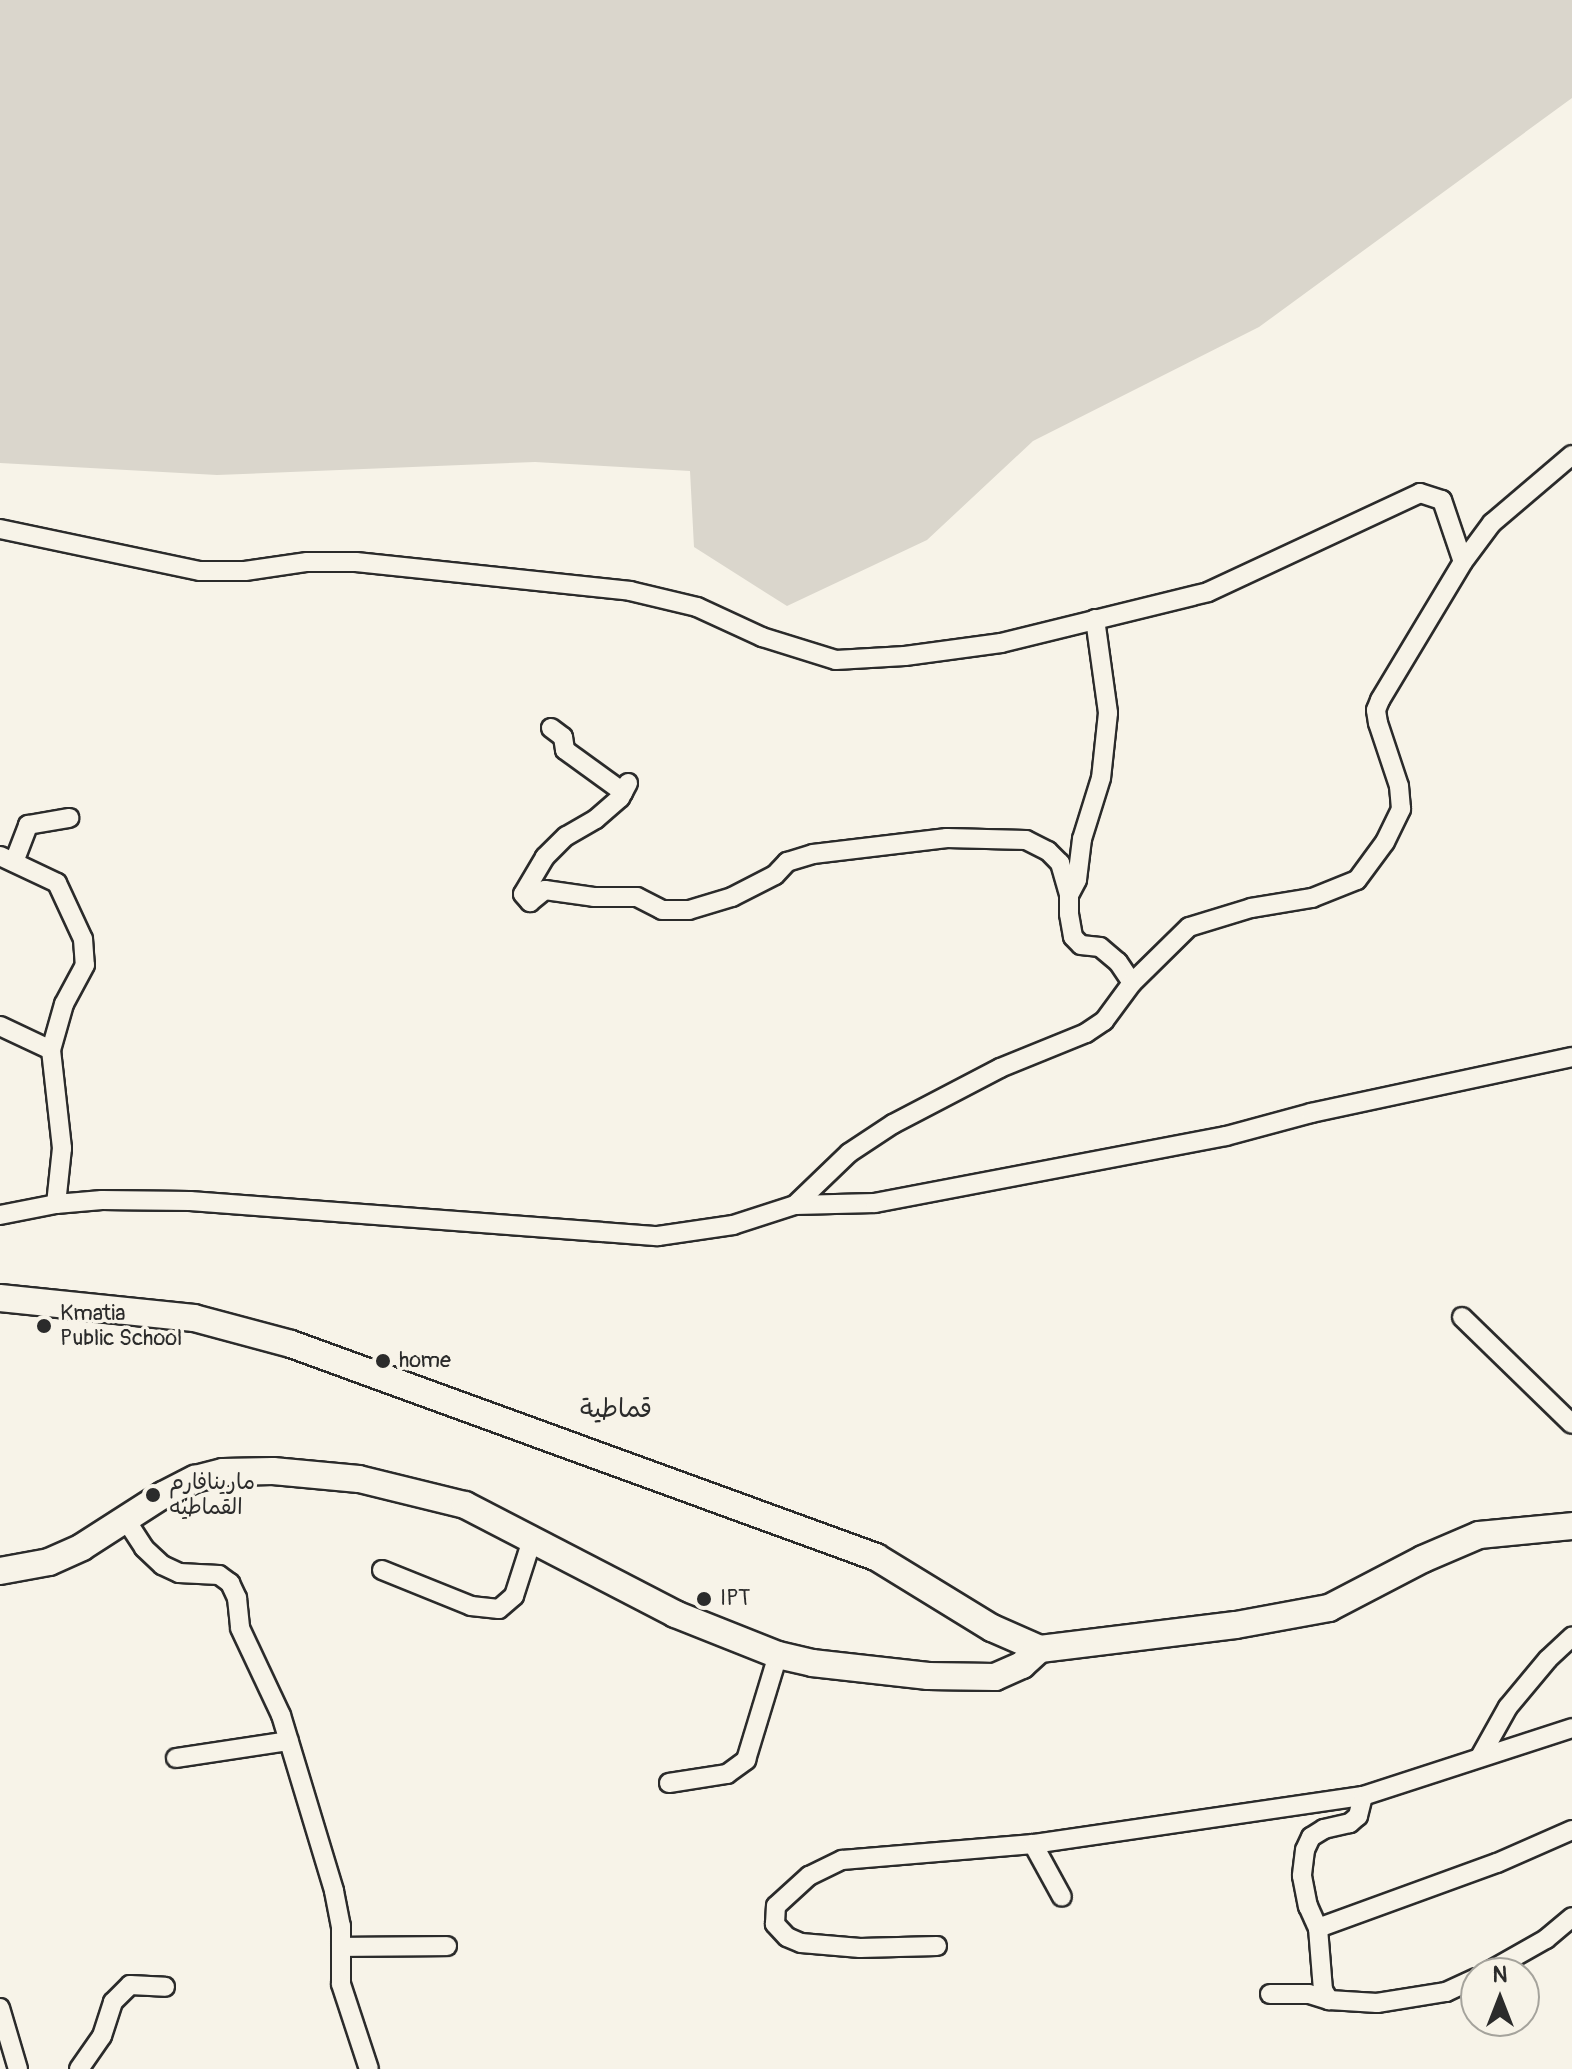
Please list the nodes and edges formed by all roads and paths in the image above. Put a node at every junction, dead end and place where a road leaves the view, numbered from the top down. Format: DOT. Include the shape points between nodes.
graph roads {
  1 [pos="1572,455"];
  2 [pos="0,529"];
  3 [pos="1463,562"];
  4 [pos="1095,619"];
  5 [pos="551,728"];
  6 [pos="69,818"];
  7 [pos="7,859"];
  8 [pos="1069,895"];
  9 [pos="1132,983"];
  10 [pos="0,1026"];
  11 [pos="51,1050"];
  12 [pos="1572,1057"];
  13 [pos="56,1204"];
  14 [pos="795,1205"];
  15 [pos="0,1215"];
  16 [pos="0,1298"];
  17 [pos="1462,1317"];
  18 [pos="1572,1424"];
  19 [pos="126,1520"];
  20 [pos="1572,1526"];
  21 [pos="532,1540"];
  22 [pos="382,1570"];
  23 [pos="0,1571"];
  24 [pos="1572,1637"];
  25 [pos="1040,1649"];
  26 [pos="778,1655"];
  27 [pos="1572,1728"];
  28 [pos="289,1741"];
  29 [pos="1480,1757"];
  30 [pos="176,1758"];
  31 [pos="669,1783"];
  32 [pos="1363,1796"];
  33 [pos="1572,1830"];
  34 [pos="1033,1844"];
  35 [pos="1062,1897"];
  36 [pos="1572,1917"];
  37 [pos="1318,1928"];
  38 [pos="447,1946"];
  39 [pos="937,1946"];
  40 [pos="341,1947"];
  41 [pos="1514,1957"];
  42 [pos="1460,1985"];
  43 [pos="165,1987"];
  44 [pos="1270,1994"];
  45 [pos="1329,2000"];
  46 [pos="0,2008"];
  47 [pos="18,2069"];
  48 [pos="79,2069"];
  49 [pos="369,2069"];
  1 -- 3 [label="street" via="1504,511"];
  2 -- 4 [label="street" via="200,571 356,562 630,591 697,607 762,637 836,660 1001,643"];
  3 -- 4 [label="street" via="1442,500 1420,493 1208,592"];
  3 -- 9 [label="street" via="1376,710 1401,809 1357,880 1312,898 1251,908 1189,927"];
  4 -- 8 [label="street" via="1108,713 1101,778"];
  5 -- 8 [label="street" via="563,737 565,750 625,788 596,819 566,836 545,857 523,894 530,902 545,890 637,897 662,910 689,910 732,897 775,875 787,862 813,854 947,838 1026,840 1060,863"];
  6 -- 7 [label="street" via="28,825"];
  7 -- 11 [label="street" via="57,883 83,939 85,965 64,1004"];
  8 -- 9 [label="street" via="1073,937 1081,945 1100,947"];
  9 -- 14 [label="street" via="1104,1021 1086,1033 1000,1068 893,1124 849,1153"];
  10 -- 11 [label="street"];
  11 -- 13 [label="street" via="62,1148"];
  12 -- 14 [label="street" via="1226,1136 875,1203"];
  13 -- 14 [label="street" via="190,1201 658,1236 733,1225"];
  13 -- 15 [label="street"];
  16 -- 25 [label="main road" via="194,1318 291,1344 876,1557 992,1628"];
  17 -- 18 [label="street"];
  19 -- 21 [label="main road" via="195,1479 223,1472 273,1471 359,1479 431,1495 465,1505"];
  19 -- 23 [label="main road" via="49,1562"];
  19 -- 28 [label="street" via="162,1565 179,1573 219,1575 230,1583 240,1628"];
  20 -- 25 [label="main road" via="1479,1535 1329,1608"];
  21 -- 22 [label="street" via="514,1596 506,1606 492,1610"];
  21 -- 26 [label="main road" via="675,1614"];
  24 -- 29 [label="street" via="1508,1707"];
  25 -- 26 [label="main road" via="1022,1665 995,1677 928,1676"];
  26 -- 31 [label="street" via="746,1760 727,1774"];
  27 -- 29 [label="street"];
  28 -- 30 [label="street"];
  28 -- 40 [label="street" via="334,1891"];
  29 -- 32 [label="street"];
  32 -- 34 [label="street"];
  32 -- 37 [label="street" via="1358,1816 1311,1837 1305,1850 1302,1876"];
  33 -- 37 [label="street"];
  34 -- 35 [label="street"];
  34 -- 39 [label="street" via="842,1860 809,1876 776,1906 775,1924 801,1943"];
  36 -- 41 [label="street"];
  37 -- 45 [label="street" via="1319,1968"];
  38 -- 40 [label="street"];
  40 -- 49 [label="street" via="341,1984"];
  42 -- 45 [label="street" via="1377,2003"];
  43 -- 48 [label="street" via="130,1985 113,2002 102,2036"];
  44 -- 45 [label="street"];
  46 -- 47 [label="street"];
}
